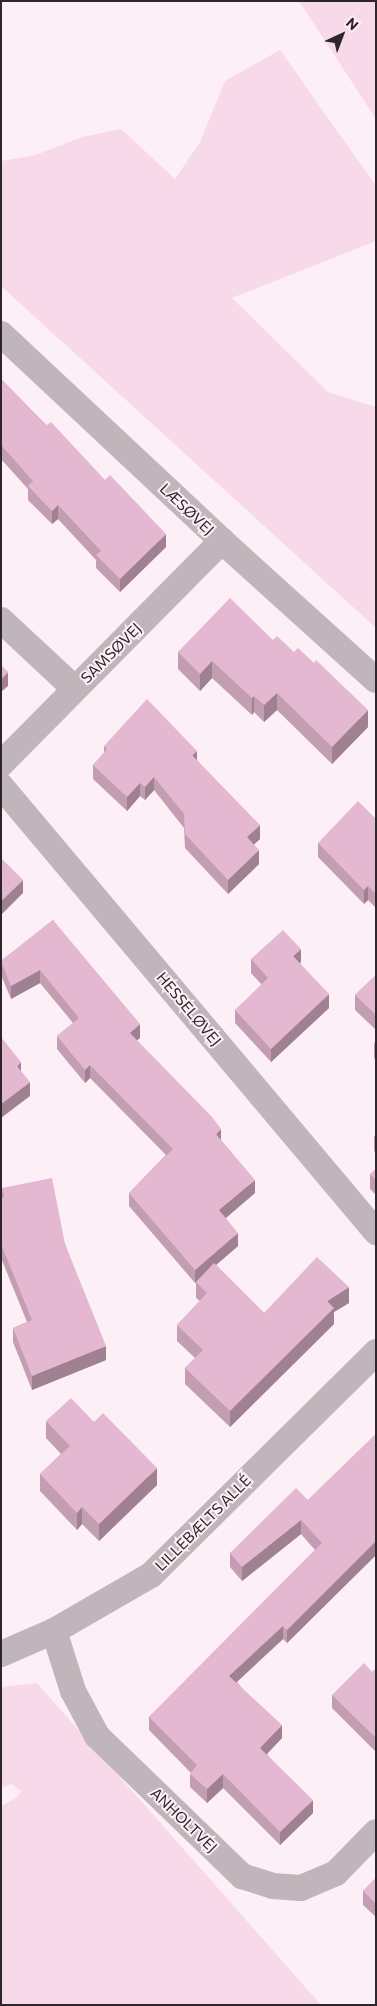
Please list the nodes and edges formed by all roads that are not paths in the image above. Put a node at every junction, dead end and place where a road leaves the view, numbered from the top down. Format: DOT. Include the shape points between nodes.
graph roads {
  1 [pos="1,334"];
  2 [pos="222,541"];
  3 [pos="1,620"];
  4 [pos="376,680"];
  5 [pos="76,689"];
  6 [pos="1,764"];
  7 [pos="1,786"];
  8 [pos="376,1232"];
  9 [pos="376,1352"];
  10 [pos="54,1631"];
  11 [pos="1,1654"];
  12 [pos="376,1832"];
  1 -- 2 [label="street, LÆSØVEJ"];
  2 -- 4 [label="street, LÆSØVEJ"];
  2 -- 5 [label="street, SAMSØVEJ"];
  3 -- 5 [label="street"];
  5 -- 6 [label="street, SAMSØVEJ"];
  7 -- 8 [label="street, HESSELØVEJ"];
  9 -- 10 [label="street, LILLEBÆLTS ALLÉ" via="151,1575"];
  10 -- 11 [label="street, LILLEBÆLTS ALLÉ"];
  10 -- 12 [label="street, ANHOLTVEJ" via="73,1692 97,1736 242,1876 273,1886 301,1888 336,1873"];
}
